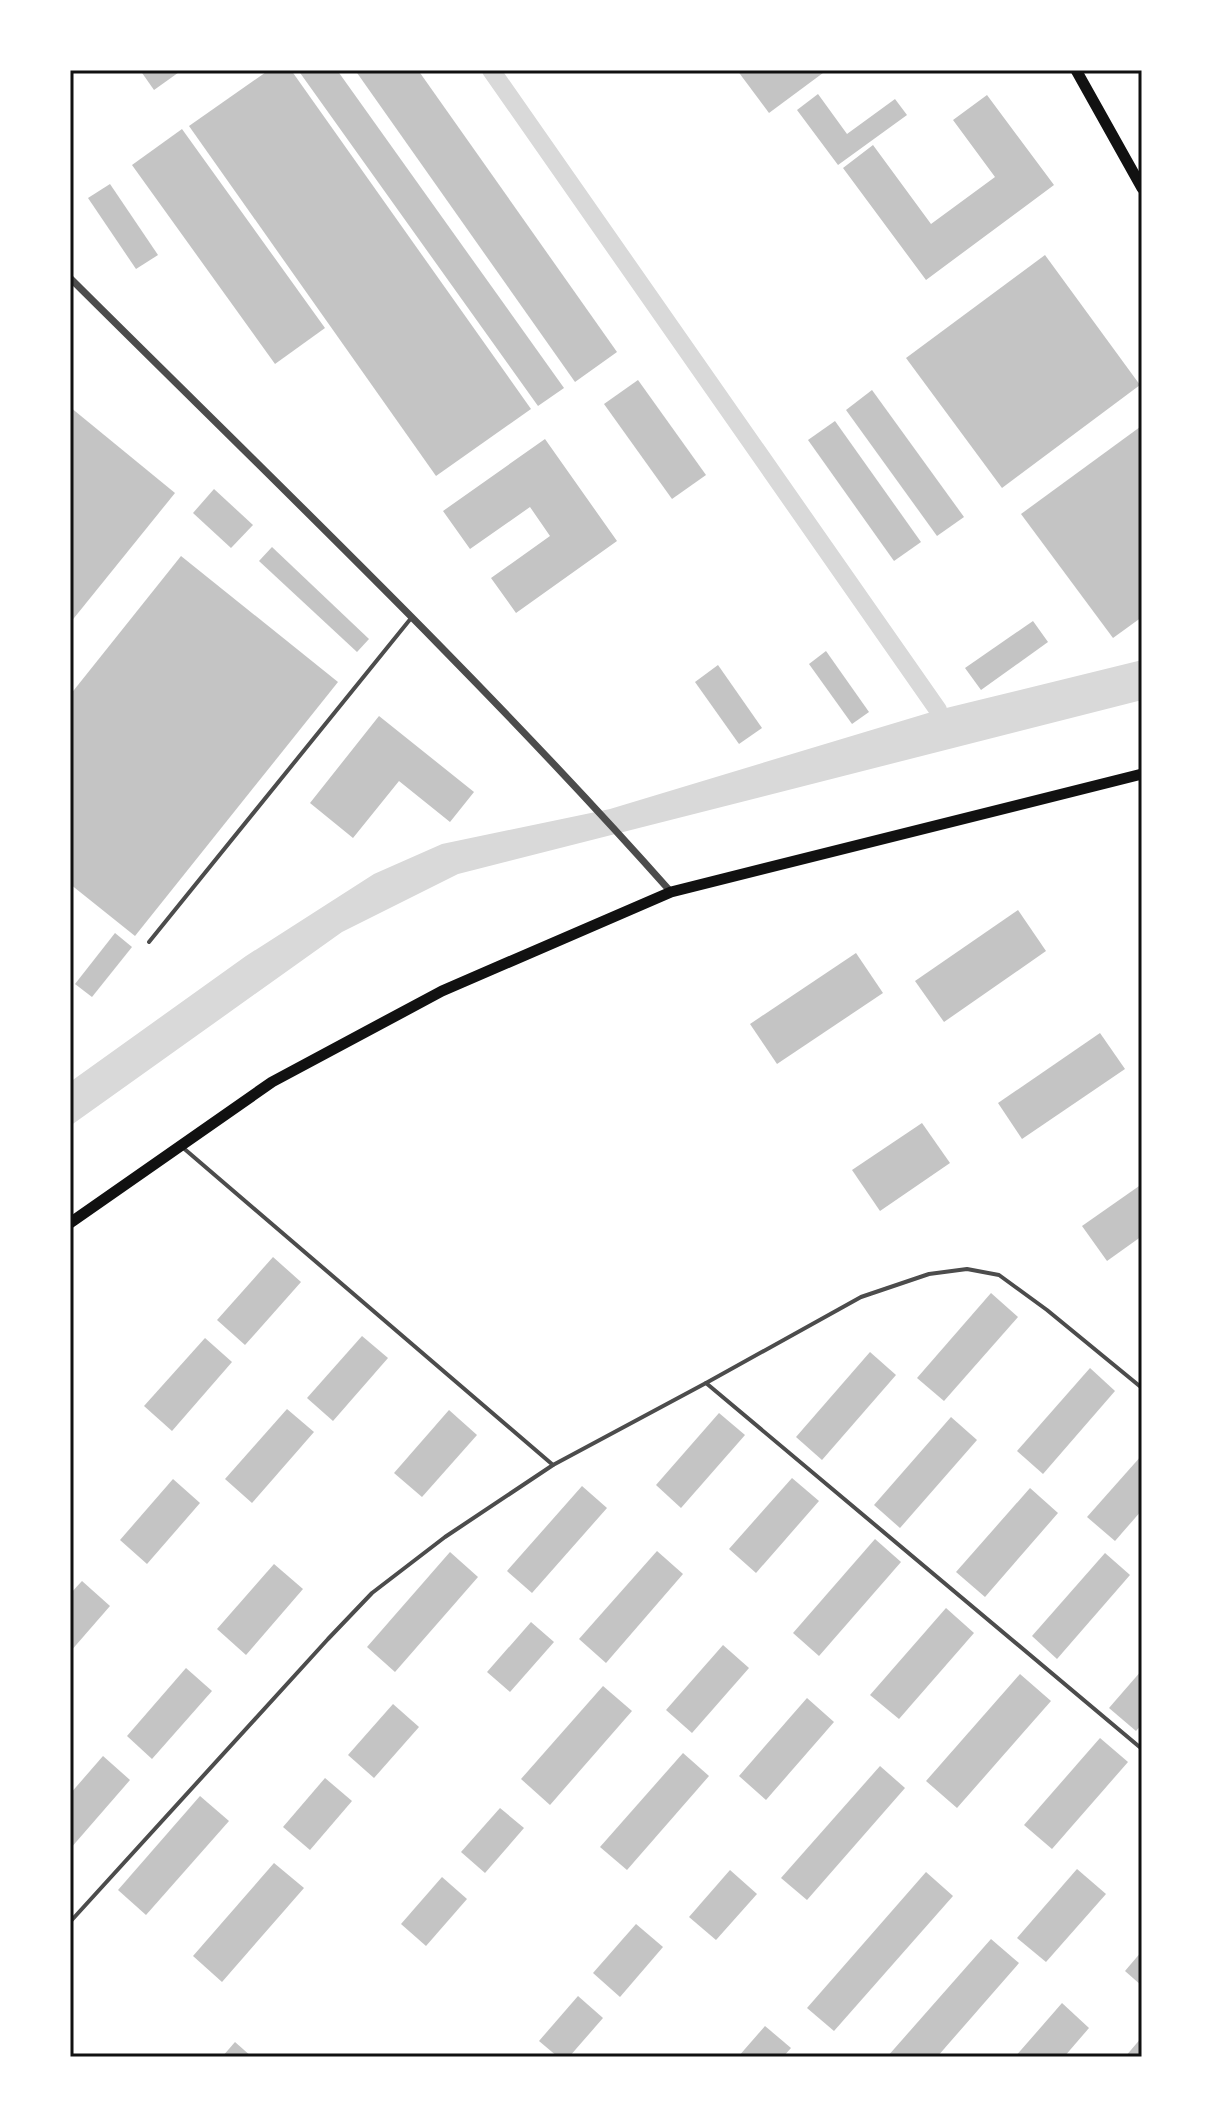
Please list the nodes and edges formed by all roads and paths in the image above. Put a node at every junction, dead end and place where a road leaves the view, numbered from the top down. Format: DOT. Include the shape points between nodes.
graph roads {
  1 [pos="1076,70"];
  2 [pos="1142,188"];
  3 [pos="70,278"];
  4 [pos="412,617"];
  5 [pos="1142,774"];
  6 [pos="671,892"];
  7 [pos="149,942"];
  8 [pos="181,1146"];
  9 [pos="70,1223"];
  10 [pos="706,1383"];
  11 [pos="1142,1388"];
  12 [pos="553,1465"];
  13 [pos="1142,1749"];
  14 [pos="70,1922"];
  1 -- 2 [label="main road"];
  3 -- 4 [label="street"];
  4 -- 6 [label="street"];
  4 -- 7 [label="lane"];
  5 -- 6 [label="main road"];
  6 -- 8 [label="main road" via="442,991 272,1082"];
  8 -- 9 [label="main road"];
  8 -- 12 [label="lane"];
  10 -- 11 [label="lane" via="861,1297 929,1274 967,1269 999,1275"];
  10 -- 12 [label="lane"];
  10 -- 13 [label="lane"];
  12 -- 14 [label="lane" via="372,1593"];
}
